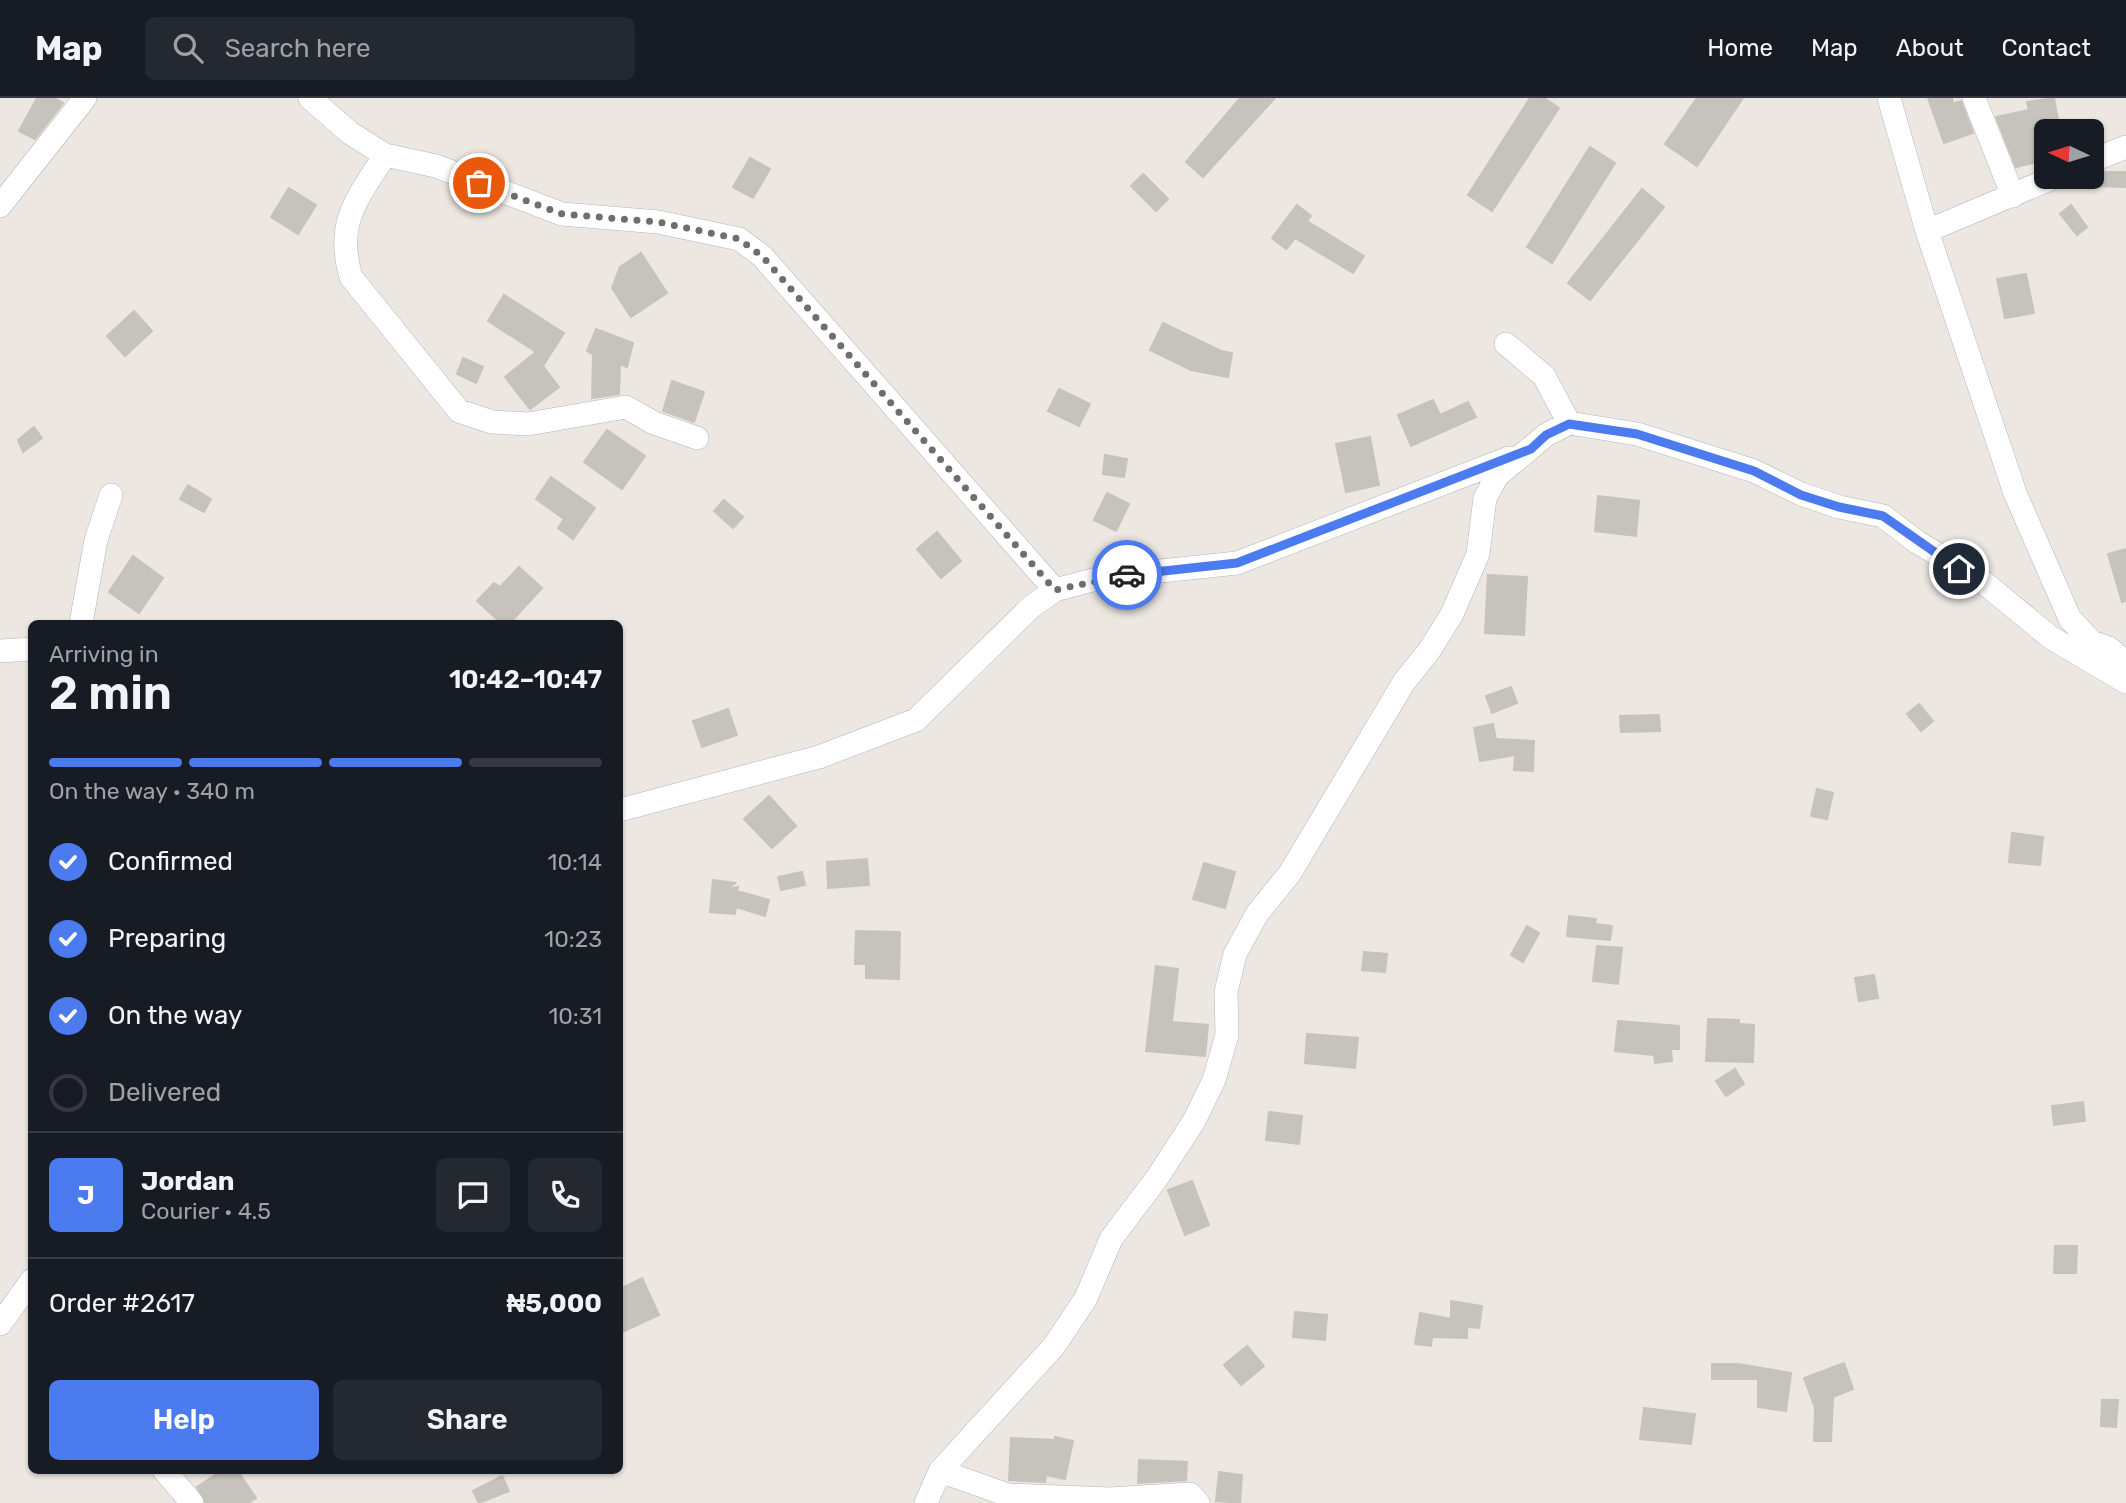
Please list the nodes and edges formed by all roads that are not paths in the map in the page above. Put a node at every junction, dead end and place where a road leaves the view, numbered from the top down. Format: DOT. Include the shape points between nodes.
graph roads {
  1 [pos="85,98"];
  2 [pos="310,98"];
  3 [pos="1889,98"];
  4 [pos="1973,98"];
  5 [pos="2126,147"];
  6 [pos="384,155"];
  7 [pos="2104,156"];
  8 [pos="2034,186"];
  9 [pos="2013,196"];
  10 [pos="0,205"];
  11 [pos="1927,231"];
  12 [pos="1506,344"];
  13 [pos="1569,424"];
  14 [pos="697,438"];
  15 [pos="1531,449"];
  16 [pos="111,495"];
  17 [pos="1055,590"];
  18 [pos="82,620"];
  19 [pos="28,649"];
  20 [pos="0,651"];
  21 [pos="2126,663"];
  22 [pos="2126,682"];
  23 [pos="623,809"];
  24 [pos="28,1286"];
  25 [pos="0,1324"];
  26 [pos="940,1471"];
  27 [pos="167,1474"];
  28 [pos="192,1503"];
  29 [pos="926,1503"];
  30 [pos="1198,1503"];
  1 -- 10 [label="street"];
  2 -- 6 [label="street"];
  3 -- 11 [label="street"];
  4 -- 9 [label="street"];
  5 -- 7 [label="street"];
  6 -- 14 [label="street" via="350,212 344,232 351,277 459,411 492,422 528,424 626,407"];
  6 -- 17 [label="street" via="436,166 562,214 658,222 739,239 762,256"];
  8 -- 9 [label="street"];
  9 -- 11 [label="street"];
  11 -- 21 [label="street" via="2015,493 2070,619 2092,642 2109,648"];
  12 -- 13 [label="street" via="1544,376"];
  13 -- 15 [label="street"];
  13 -- 22 [label="street" via="1637,434 1754,471 1801,495 1883,516 1982,581 2050,638"];
  15 -- 17 [label="street" via="1237,563 1104,577"];
  15 -- 26 [label="street" via="1497,475 1485,498 1478,554 1452,614 1404,682 1290,873 1257,914 1235,954 1227,992 1227,1035 1214,1080 1194,1121 1111,1239 1086,1298 1054,1346"];
  16 -- 18 [label="street" via="96,540"];
  17 -- 23 [label="street" via="1031,607 916,720 819,757"];
  19 -- 20 [label="street"];
  24 -- 25 [label="street"];
  26 -- 29 [label="street"];
  26 -- 30 [label="street" via="1008,1495 1110,1499 1177,1493 1190,1494"];
  27 -- 28 [label="street"];
}
